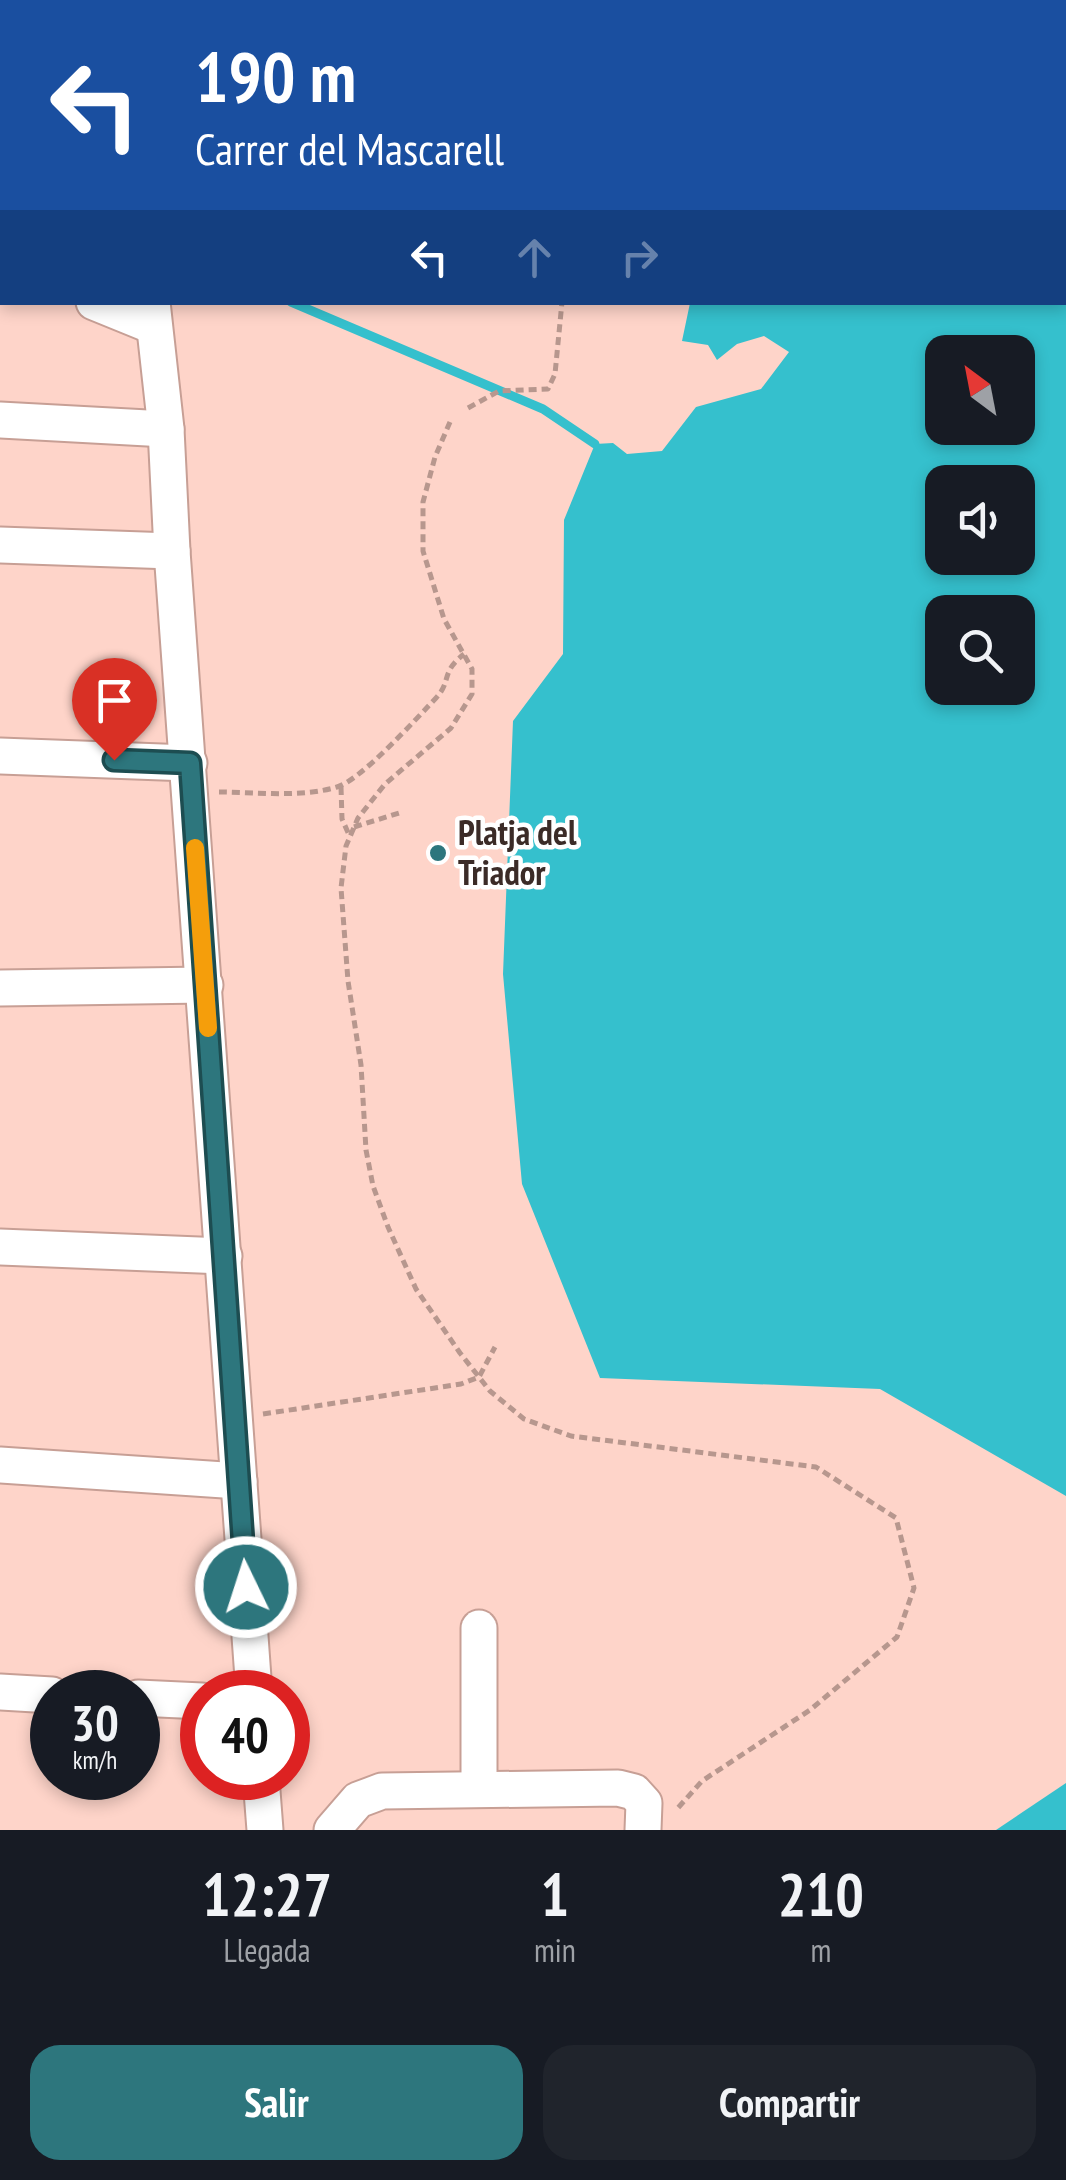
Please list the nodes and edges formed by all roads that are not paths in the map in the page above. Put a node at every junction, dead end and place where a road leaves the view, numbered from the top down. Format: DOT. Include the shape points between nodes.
graph roads {
  1 [pos="109,305"];
  2 [pos="153,314"];
  3 [pos="0,420"];
  4 [pos="166,429"];
  5 [pos="0,546"];
  6 [pos="172,551"];
  7 [pos="0,756"];
  8 [pos="191,777"];
  9 [pos="205,985"];
  10 [pos="0,988"];
  11 [pos="0,1246"];
  12 [pos="224,1256"];
  13 [pos="0,1465"];
  14 [pos="240,1481"];
  15 [pos="479,1628"];
  16 [pos="253,1670"];
  17 [pos="0,1692"];
  18 [pos="30,1693"];
  19 [pos="478,1789"];
  20 [pos="263,1800"];
  21 [pos="653,1818"];
  22 [pos="265,1830"];
  23 [pos="332,1830"];
  1 -- 2 [label="street"];
  2 -- 4 [label="street"];
  3 -- 4 [label="street"];
  4 -- 6 [label="street"];
  5 -- 6 [label="street"];
  6 -- 8 [label="street"];
  7 -- 8 [label="street"];
  8 -- 9 [label="street"];
  9 -- 10 [label="street"];
  9 -- 12 [label="street"];
  11 -- 12 [label="street"];
  12 -- 14 [label="street"];
  13 -- 14 [label="street"];
  14 -- 16 [label="street"];
  15 -- 19 [label="street"];
  17 -- 18 [label="street"];
  19 -- 21 [label="street" via="618,1788 634,1792"];
  19 -- 23 [label="street" via="374,1793 351,1806"];
  20 -- 22 [label="street"];
}
